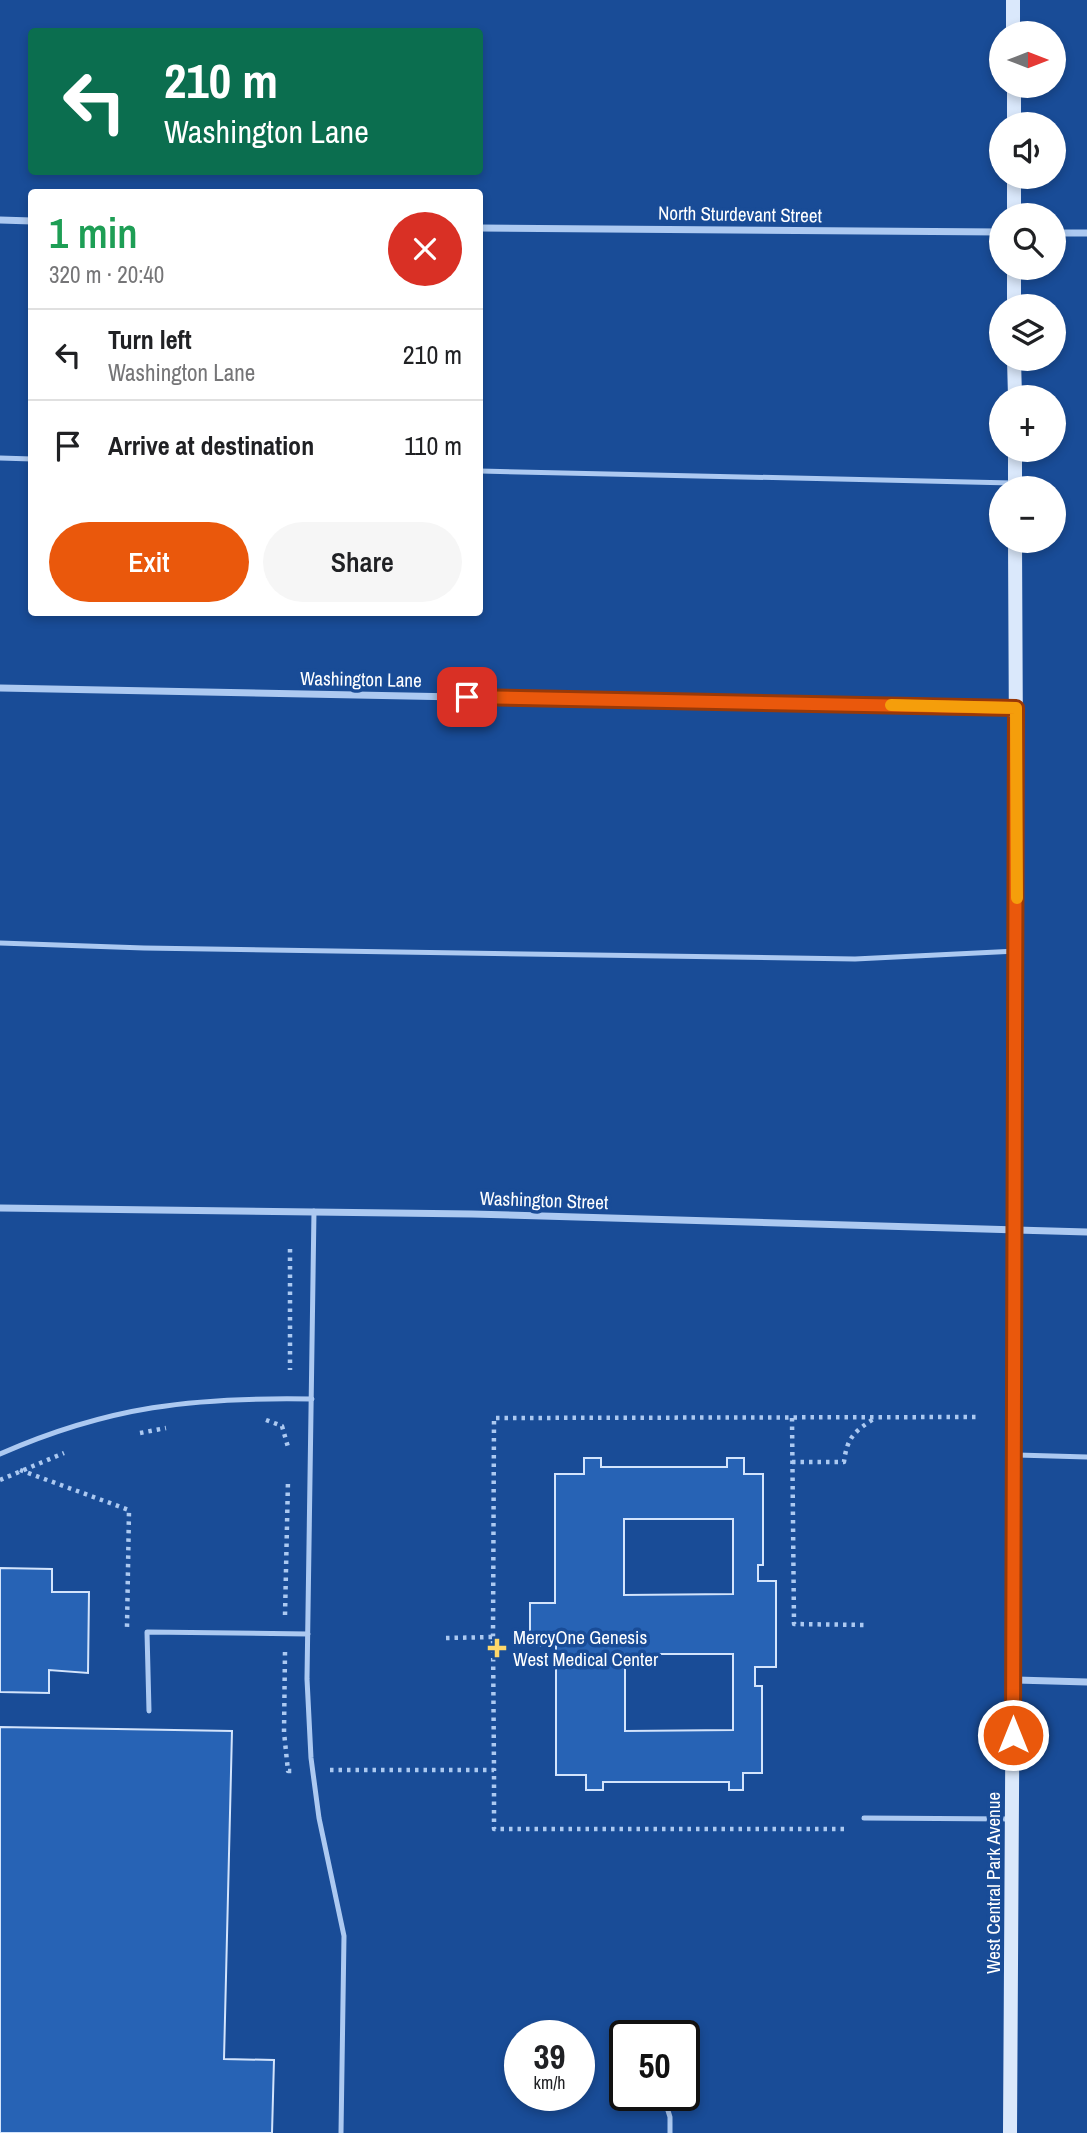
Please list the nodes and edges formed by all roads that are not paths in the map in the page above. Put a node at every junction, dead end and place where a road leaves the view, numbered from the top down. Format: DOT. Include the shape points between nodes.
graph roads {
  1 [pos="1013,0"];
  2 [pos="1013,21"];
  3 [pos="0,220"];
  4 [pos="28,221"];
  5 [pos="483,228"];
  6 [pos="989,232"];
  7 [pos="1066,233"];
  8 [pos="1087,233"];
  9 [pos="0,458"];
  10 [pos="28,459"];
  11 [pos="483,471"];
  12 [pos="989,485"];
  13 [pos="1015,553"];
  14 [pos="0,688"];
  15 [pos="1016,708"];
  16 [pos="0,943"];
  17 [pos="1017,951"];
  18 [pos="0,1208"];
  19 [pos="314,1211"];
  20 [pos="1014,1231"];
  21 [pos="1087,1232"];
  22 [pos="312,1399"];
  23 [pos="0,1454"];
  24 [pos="1013,1455"];
  25 [pos="1087,1457"];
  26 [pos="308,1634"];
  27 [pos="1012,1680"];
  28 [pos="1087,1682"];
  29 [pos="149,1712"];
  30 [pos="864,1818"];
  31 [pos="1013,1819"];
  32 [pos="668,2111"];
  33 [pos="341,2133"];
  34 [pos="670,2133"];
  35 [pos="1010,2133"];
  1 -- 2 [label="main road"];
  3 -- 4 [label="street"];
  5 -- 6 [label="street, North Sturdevant Street"];
  7 -- 8 [label="street"];
  9 -- 10 [label="lane"];
  11 -- 12 [label="lane"];
  13 -- 15 [label="main road, West Central Park Avenue"];
  14 -- 15 [label="street, Washington Lane"];
  15 -- 17 [label="main road, West Central Park Avenue"];
  16 -- 17 [label="lane" via="855,959"];
  17 -- 20 [label="main road, West Central Park Avenue"];
  18 -- 19 [label="street, Washington Street"];
  19 -- 20 [label="street, Washington Street"];
  19 -- 22 [label="lane"];
  20 -- 21 [label="street, Washington Street"];
  20 -- 24 [label="main road, West Central Park Avenue"];
  22 -- 23 [label="lane" via="233,1398 154,1406 55,1431"];
  22 -- 26 [label="lane"];
  24 -- 25 [label="lane"];
  24 -- 27 [label="main road, West Central Park Avenue"];
  26 -- 29 [label="lane" via="147,1632"];
  26 -- 33 [label="lane" via="312,1770 344,1937"];
  27 -- 28 [label="street"];
  27 -- 31 [label="main road, West Central Park Avenue"];
  30 -- 31 [label="lane"];
  31 -- 35 [label="main road, West Central Park Avenue"];
  32 -- 34 [label="lane"];
}
